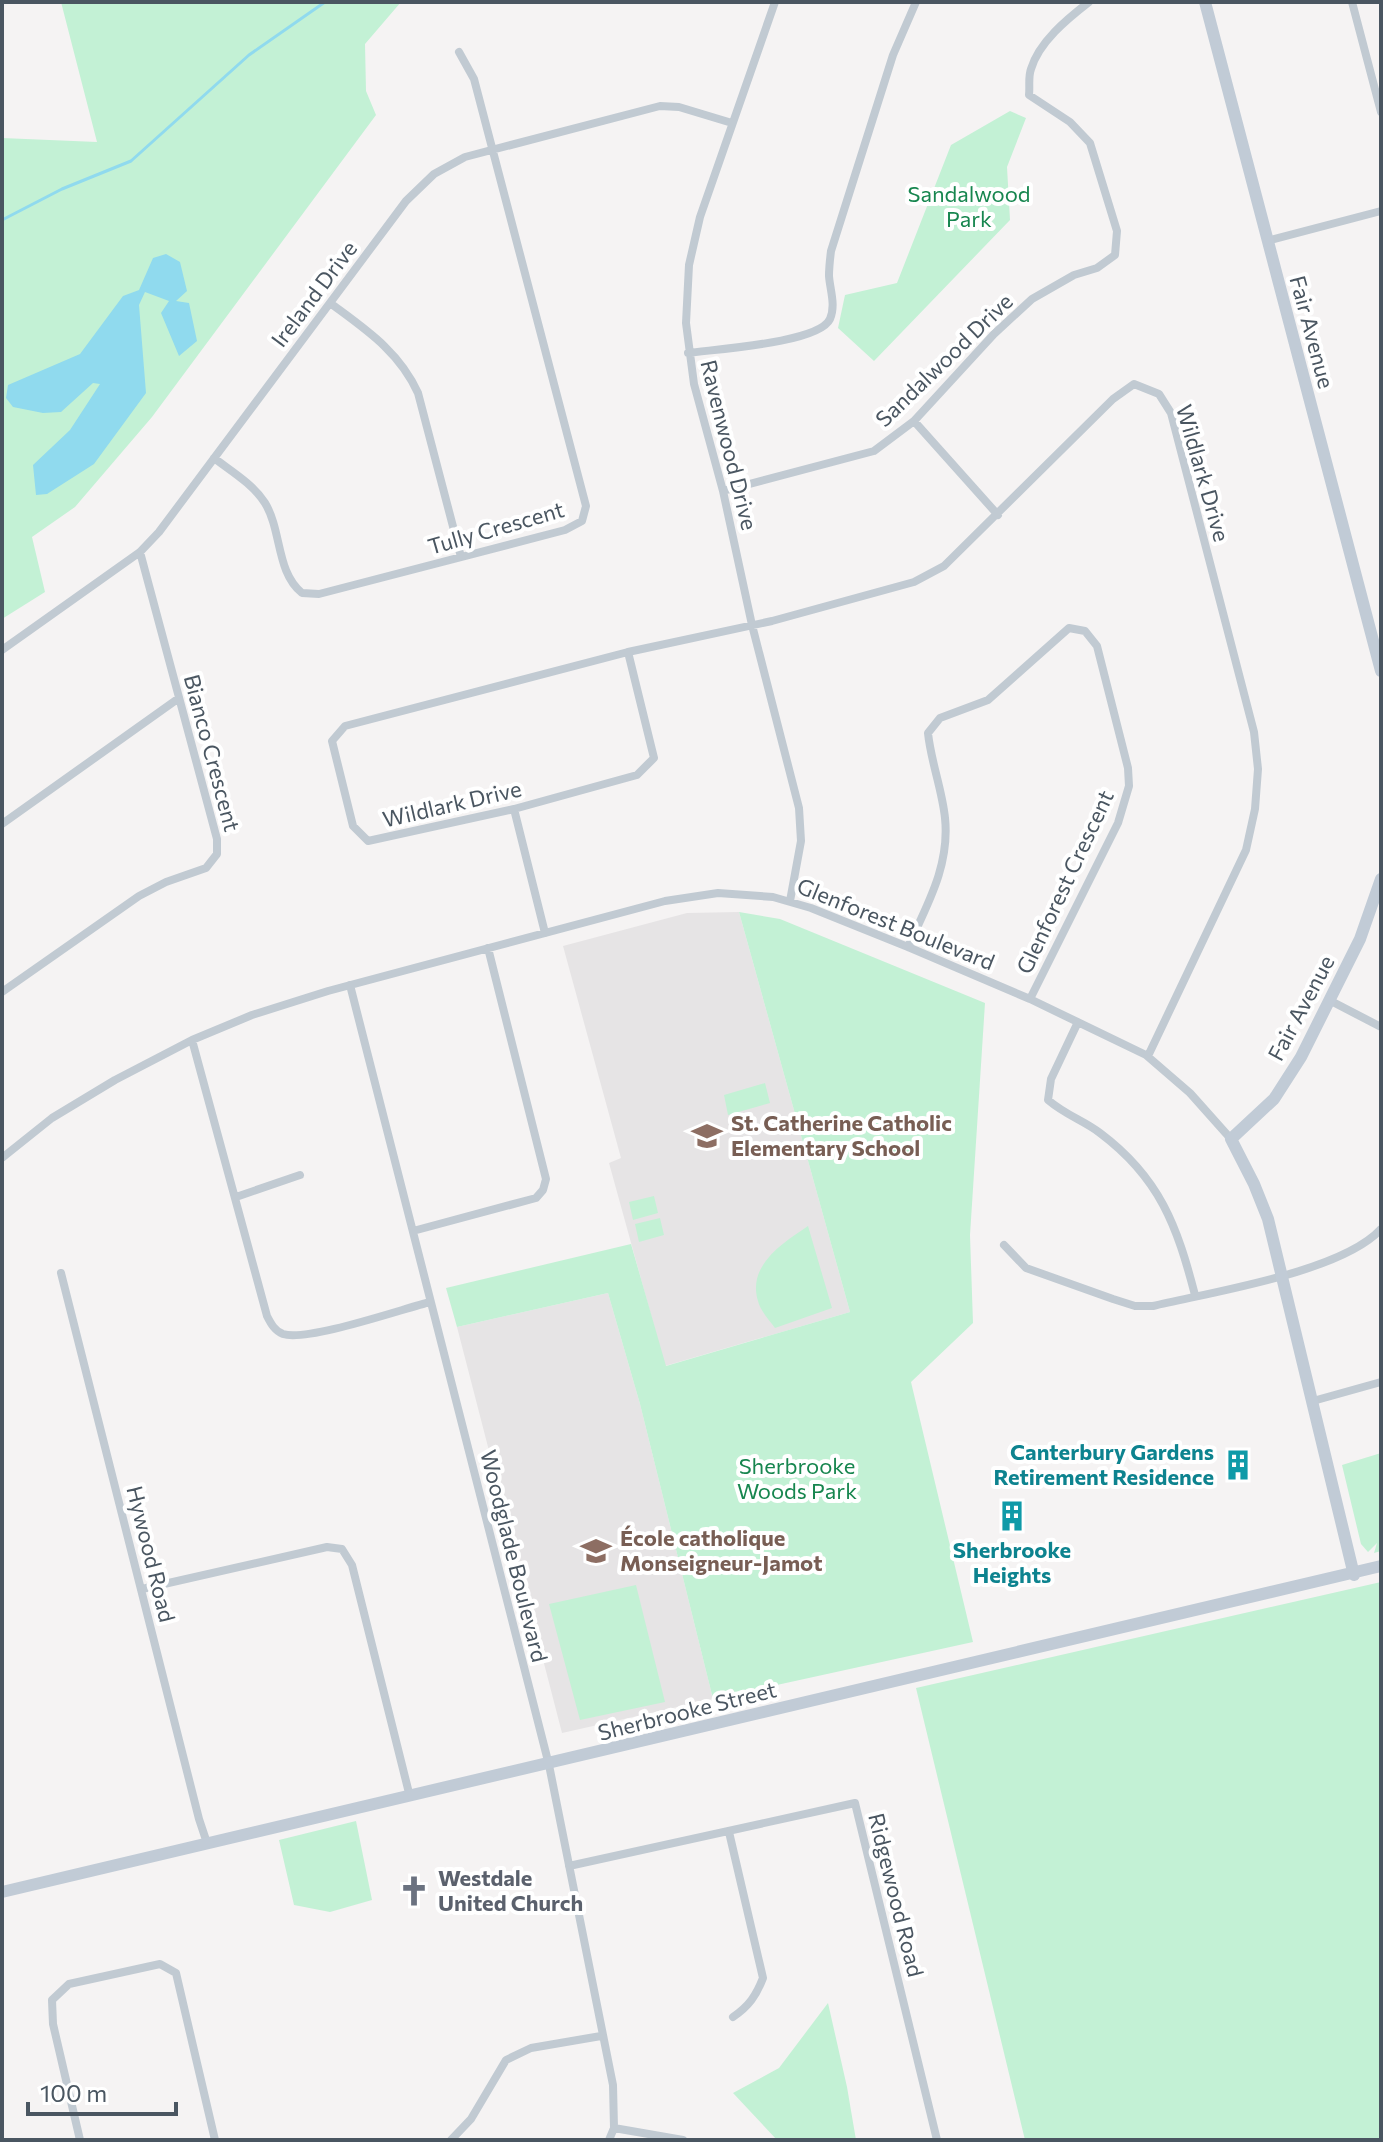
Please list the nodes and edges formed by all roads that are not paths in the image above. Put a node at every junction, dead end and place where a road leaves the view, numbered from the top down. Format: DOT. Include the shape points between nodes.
graph roads {
  1 [pos="775,2"];
  2 [pos="916,2"];
  3 [pos="1089,2"];
  4 [pos="1205,2"];
  5 [pos="1352,2"];
  6 [pos="459,52"];
  7 [pos="1381,112"];
  8 [pos="732,123"];
  9 [pos="492,149"];
  10 [pos="1381,211"];
  11 [pos="1267,241"];
  12 [pos="330,303"];
  13 [pos="688,353"];
  14 [pos="914,421"];
  15 [pos="214,458"];
  16 [pos="723,491"];
  17 [pos="998,515"];
  18 [pos="140,552"];
  19 [pos="461,557"];
  20 [pos="752,625"];
  21 [pos="1376,626"];
  22 [pos="2,650"];
  23 [pos="628,652"];
  24 [pos="1381,671"];
  25 [pos="179,698"];
  26 [pos="514,809"];
  27 [pos="2,824"];
  28 [pos="1381,879"];
  29 [pos="790,901"];
  30 [pos="545,933"];
  31 [pos="908,947"];
  32 [pos="488,948"];
  33 [pos="350,985"];
  34 [pos="2,992"];
  35 [pos="1030,999"];
  36 [pos="1329,1000"];
  37 [pos="1078,1022"];
  38 [pos="1381,1027"];
  39 [pos="192,1040"];
  40 [pos="1148,1056"];
  41 [pos="1231,1139"];
  42 [pos="2,1158"];
  43 [pos="300,1175"];
  44 [pos="236,1197"];
  45 [pos="1381,1229"];
  46 [pos="413,1231"];
  47 [pos="1004,1245"];
  48 [pos="61,1273"];
  49 [pos="1283,1275"];
  50 [pos="1195,1295"];
  51 [pos="430,1302"];
  52 [pos="1381,1382"];
  53 [pos="1313,1401"];
  54 [pos="1381,1566"];
  55 [pos="1354,1575"];
  56 [pos="142,1589"];
  57 [pos="549,1765"];
  58 [pos="410,1797"];
  59 [pos="729,1832"];
  60 [pos="207,1843"];
  61 [pos="569,1866"];
  62 [pos="2,1892"];
  63 [pos="733,2017"];
  64 [pos="601,2036"];
  65 [pos="614,2128"];
  66 [pos="80,2140"];
  67 [pos="215,2140"];
  68 [pos="451,2140"];
  69 [pos="609,2140"];
  70 [pos="683,2140"];
  71 [pos="937,2140"];
  1 -- 8 [label="street, Ravenwood Drive"];
  2 -- 13 [label="street" via="893,55 831,251 833,304 827,324 790,339"];
  3 -- 14 [label="street, Sandalwood Drive" via="1045,44 1030,70 1029,95 1070,122 1090,143 1117,231 1115,255 1032,299"];
  4 -- 11 [label="street, Fair Avenue"];
  5 -- 7 [label="street"];
  6 -- 9 [label="street, Tully Crescent" via="474,79"];
  8 -- 9 [label="street, Ireland Drive" via="682,107 660,106"];
  8 -- 13 [label="street, Ravenwood Drive" via="692,250"];
  9 -- 12 [label="street, Ireland Drive" via="451,163 420,185"];
  9 -- 19 [label="street, Tully Crescent" via="586,506 582,521 565,530"];
  10 -- 11 [label="street"];
  11 -- 21 [label="street, Fair Avenue"];
  12 -- 15 [label="street, Ireland Drive"];
  12 -- 19 [label="street" via="385,344 409,373"];
  13 -- 16 [label="street, Ravenwood Drive"];
  14 -- 16 [label="street, Sandalwood Drive" via="874,451"];
  14 -- 17 [label="street"];
  15 -- 18 [label="street, Ireland Drive"];
  15 -- 19 [label="street, Tully Crescent" via="264,501 289,580 302,593 319,594"];
  16 -- 20 [label="street, Ravenwood Drive"];
  17 -- 20 [label="street, Wildlark Drive" via="944,566 914,582"];
  17 -- 40 [label="street, Wildlark Drive" via="1113,399 1134,384 1159,394 1171,413 1254,732 1258,769 1246,850"];
  18 -- 22 [label="street, Ireland Drive"];
  18 -- 25 [label="street, Bianco Crescent"];
  20 -- 23 [label="street, Wildlark Drive"];
  20 -- 29 [label="street, Ravenwood Drive" via="799,808 801,841"];
  21 -- 24 [label="street, Fair Avenue"];
  23 -- 26 [label="street, Wildlark Drive" via="654,758 637,775"];
  23 -- 26 [label="street, Wildlark Drive" via="345,726 332,741 353,826 368,841"];
  25 -- 27 [label="street"];
  25 -- 34 [label="street, Bianco Crescent" via="217,839 214,859 206,868 139,896"];
  26 -- 30 [label="street"];
  28 -- 36 [label="street, Fair Avenue" via="1360,939"];
  29 -- 30 [label="street, Glenforest Boulevard" via="740,893 690,895"];
  29 -- 31 [label="street, Glenforest Boulevard"];
  30 -- 32 [label="street, Glenforest Boulevard"];
  31 -- 35 [label="street, Glenforest Boulevard"];
  31 -- 35 [label="street, Glenforest Crescent" via="938,880 946,847 945,815 928,733 940,718 988,700 1069,628 1085,631 1097,646 1129,786 1118,823"];
  32 -- 33 [label="street, Glenforest Boulevard"];
  32 -- 46 [label="street" via="546,1179 536,1198"];
  33 -- 39 [label="street, Glenforest Boulevard"];
  33 -- 46 [label="street, Woodglade Boulevard"];
  35 -- 37 [label="street, Glenforest Boulevard"];
  36 -- 38 [label="street"];
  36 -- 41 [label="street, Fair Avenue" via="1274,1099"];
  37 -- 40 [label="street, Glenforest Boulevard"];
  37 -- 50 [label="street" via="1051,1079 1048,1100 1098,1131 1152,1183 1181,1242"];
  39 -- 42 [label="street, Glenforest Boulevard" via="52,1118"];
  39 -- 44 [label="street"];
  40 -- 41 [label="street, Glenforest Boulevard"];
  41 -- 49 [label="street, Glenforest Boulevard" via="1262,1204"];
  43 -- 44 [label="street"];
  44 -- 51 [label="street" via="267,1316 284,1335 313,1333"];
  45 -- 49 [label="street" via="1351,1252"];
  46 -- 51 [label="street, Woodglade Boulevard"];
  47 -- 50 [label="street" via="1026,1268 1135,1306"];
  48 -- 56 [label="street, Hywood Road"];
  49 -- 50 [label="street"];
  49 -- 53 [label="street, Glenforest Boulevard"];
  51 -- 57 [label="street, Woodglade Boulevard"];
  52 -- 53 [label="street"];
  53 -- 55 [label="street, Glenforest Boulevard"];
  54 -- 55 [label="street, Sherbrooke Street"];
  55 -- 57 [label="street, Sherbrooke Street"];
  56 -- 58 [label="street" via="327,1547 342,1549 352,1565"];
  56 -- 60 [label="street, Hywood Road"];
  57 -- 58 [label="street, Sherbrooke Street"];
  57 -- 61 [label="street, Woodglade Boulevard"];
  58 -- 60 [label="street, Sherbrooke Street"];
  59 -- 61 [label="street, Ridgewood Road"];
  59 -- 63 [label="street" via="763,1978 747,2008"];
  59 -- 71 [label="street, Ridgewood Road" via="855,1803"];
  60 -- 62 [label="street, Sherbrooke Street"];
  61 -- 64 [label="street, Woodglade Boulevard"];
  64 -- 65 [label="street, Woodglade Boulevard" via="613,2085"];
  64 -- 68 [label="street" via="531,2048 506,2060 471,2119"];
  65 -- 69 [label="street, Woodglade Boulevard"];
  65 -- 70 [label="street"];
  66 -- 67 [label="street" via="52,2000 69,1984 160,1964 176,1973"];
}
